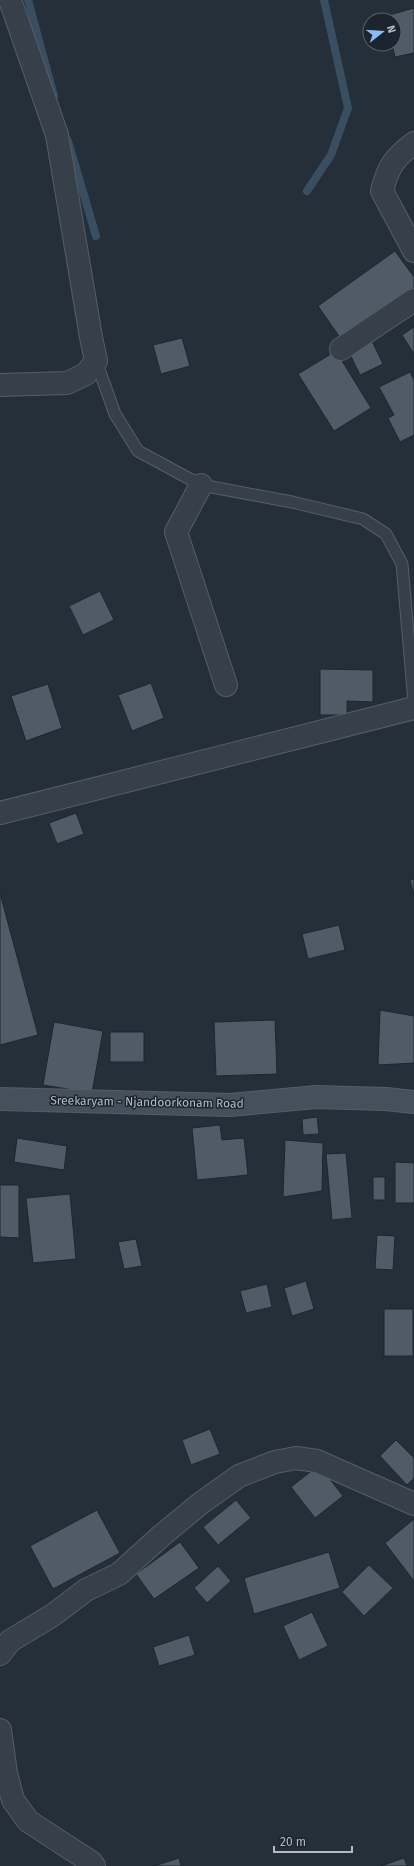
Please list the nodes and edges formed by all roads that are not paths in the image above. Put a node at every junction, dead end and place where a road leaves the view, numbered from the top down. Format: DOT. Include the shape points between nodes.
graph roads {
  1 [pos="10,0"];
  2 [pos="414,143"];
  3 [pos="414,251"];
  4 [pos="414,300"];
  5 [pos="341,349"];
  6 [pos="96,361"];
  7 [pos="0,385"];
  8 [pos="202,485"];
  9 [pos="226,685"];
  10 [pos="414,702"];
  11 [pos="414,708"];
  12 [pos="0,813"];
  13 [pos="0,1099"];
  14 [pos="414,1102"];
  15 [pos="414,1504"];
  16 [pos="0,1654"];
  17 [pos="0,1730"];
  18 [pos="94,1866"];
  1 -- 6 [label="street" via="57,135"];
  2 -- 3 [label="street" via="386,172 382,191"];
  4 -- 5 [label="street"];
  6 -- 7 [label="street" via="86,374 66,383"];
  6 -- 8 [label="lane" via="115,414 138,451"];
  8 -- 9 [label="street" via="176,532"];
  8 -- 10 [label="lane" via="363,519 386,534 402,564"];
  11 -- 12 [label="street"];
  13 -- 14 [label="main road, Sreekaryam - Njandoorkonam Road" via="230,1104 316,1097"];
  15 -- 16 [label="street" via="317,1461 296,1458 275,1462 239,1476 160,1536 119,1574 86,1590 53,1615 10,1641"];
  17 -- 18 [label="street" via="13,1800 28,1821"];
}
